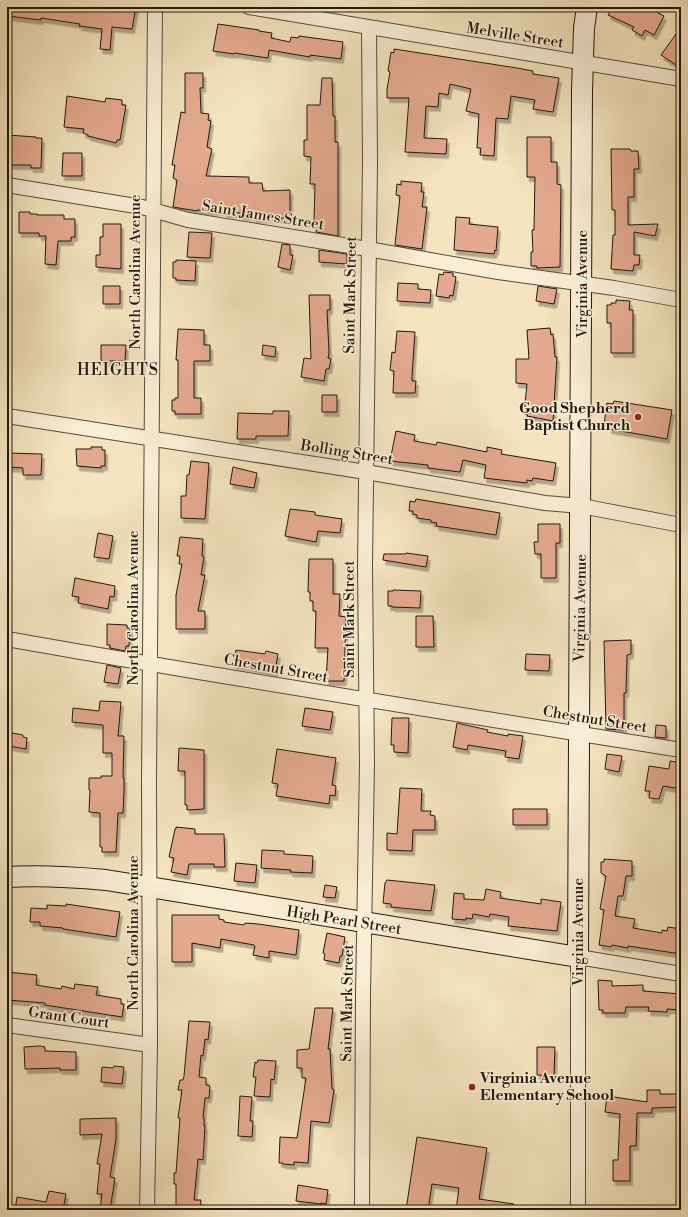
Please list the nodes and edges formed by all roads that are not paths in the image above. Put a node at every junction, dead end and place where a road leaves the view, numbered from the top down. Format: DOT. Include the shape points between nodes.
graph roads {
  1 [pos="155,7"];
  2 [pos="248,7"];
  3 [pos="587,7"];
  4 [pos="369,28"];
  5 [pos="583,63"];
  6 [pos="681,79"];
  7 [pos="7,184"];
  8 [pos="153,211"];
  9 [pos="368,249"];
  10 [pos="582,284"];
  11 [pos="681,300"];
  12 [pos="7,416"];
  13 [pos="151,438"];
  14 [pos="366,472"];
  15 [pos="581,506"];
  16 [pos="681,525"];
  17 [pos="7,639"];
  18 [pos="150,663"];
  19 [pos="366,700"];
  20 [pos="579,734"];
  21 [pos="681,750"];
  22 [pos="7,877"];
  23 [pos="149,888"];
  24 [pos="364,923"];
  25 [pos="578,957"];
  26 [pos="681,974"];
  27 [pos="7,1025"];
  28 [pos="150,1045"];
  29 [pos="147,1210"];
  30 [pos="362,1210"];
  31 [pos="578,1210"];
  1 -- 8 [label="street, North Carolina Avenue"];
  2 -- 4 [label="street, Melville Street"];
  3 -- 5 [label="street, Virginia Avenue"];
  4 -- 5 [label="street, Melville Street"];
  4 -- 9 [label="street, Saint Mark Street"];
  5 -- 6 [label="street, Melville Street"];
  5 -- 10 [label="street, Virginia Avenue"];
  7 -- 8 [label="street, Saint James Street"];
  8 -- 9 [label="street, Saint James Street" via="188,220"];
  8 -- 13 [label="street, North Carolina Avenue"];
  9 -- 10 [label="street, Saint James Street"];
  9 -- 14 [label="street, Saint Mark Street"];
  10 -- 11 [label="street, Saint James Street"];
  10 -- 15 [label="street, Virginia Avenue"];
  12 -- 13 [label="street, Bolling Street"];
  13 -- 14 [label="street, Bolling Street"];
  13 -- 18 [label="street, North Carolina Avenue"];
  14 -- 15 [label="street, Bolling Street" via="545,503"];
  14 -- 19 [label="street, Saint Mark Street"];
  15 -- 16 [label="street, Bolling Street"];
  15 -- 20 [label="street, Virginia Avenue"];
  17 -- 18 [label="street, Chestnut Street"];
  18 -- 19 [label="street, Chestnut Street"];
  18 -- 23 [label="street, North Carolina Avenue"];
  19 -- 20 [label="street, Chestnut Street"];
  19 -- 24 [label="street, Saint Mark Street"];
  20 -- 21 [label="street, Chestnut Street"];
  20 -- 25 [label="street, Virginia Avenue"];
  22 -- 23 [label="street, High Pearl Street" via="69,876"];
  23 -- 24 [label="street, High Pearl Street"];
  23 -- 28 [label="street, North Carolina Avenue"];
  24 -- 25 [label="street, High Pearl Street"];
  24 -- 30 [label="street, Saint Mark Street"];
  25 -- 26 [label="street, High Pearl Street"];
  25 -- 31 [label="street, Virginia Avenue"];
  27 -- 28 [label="street, Grant Court"];
  28 -- 29 [label="street, North Carolina Avenue"];
}
